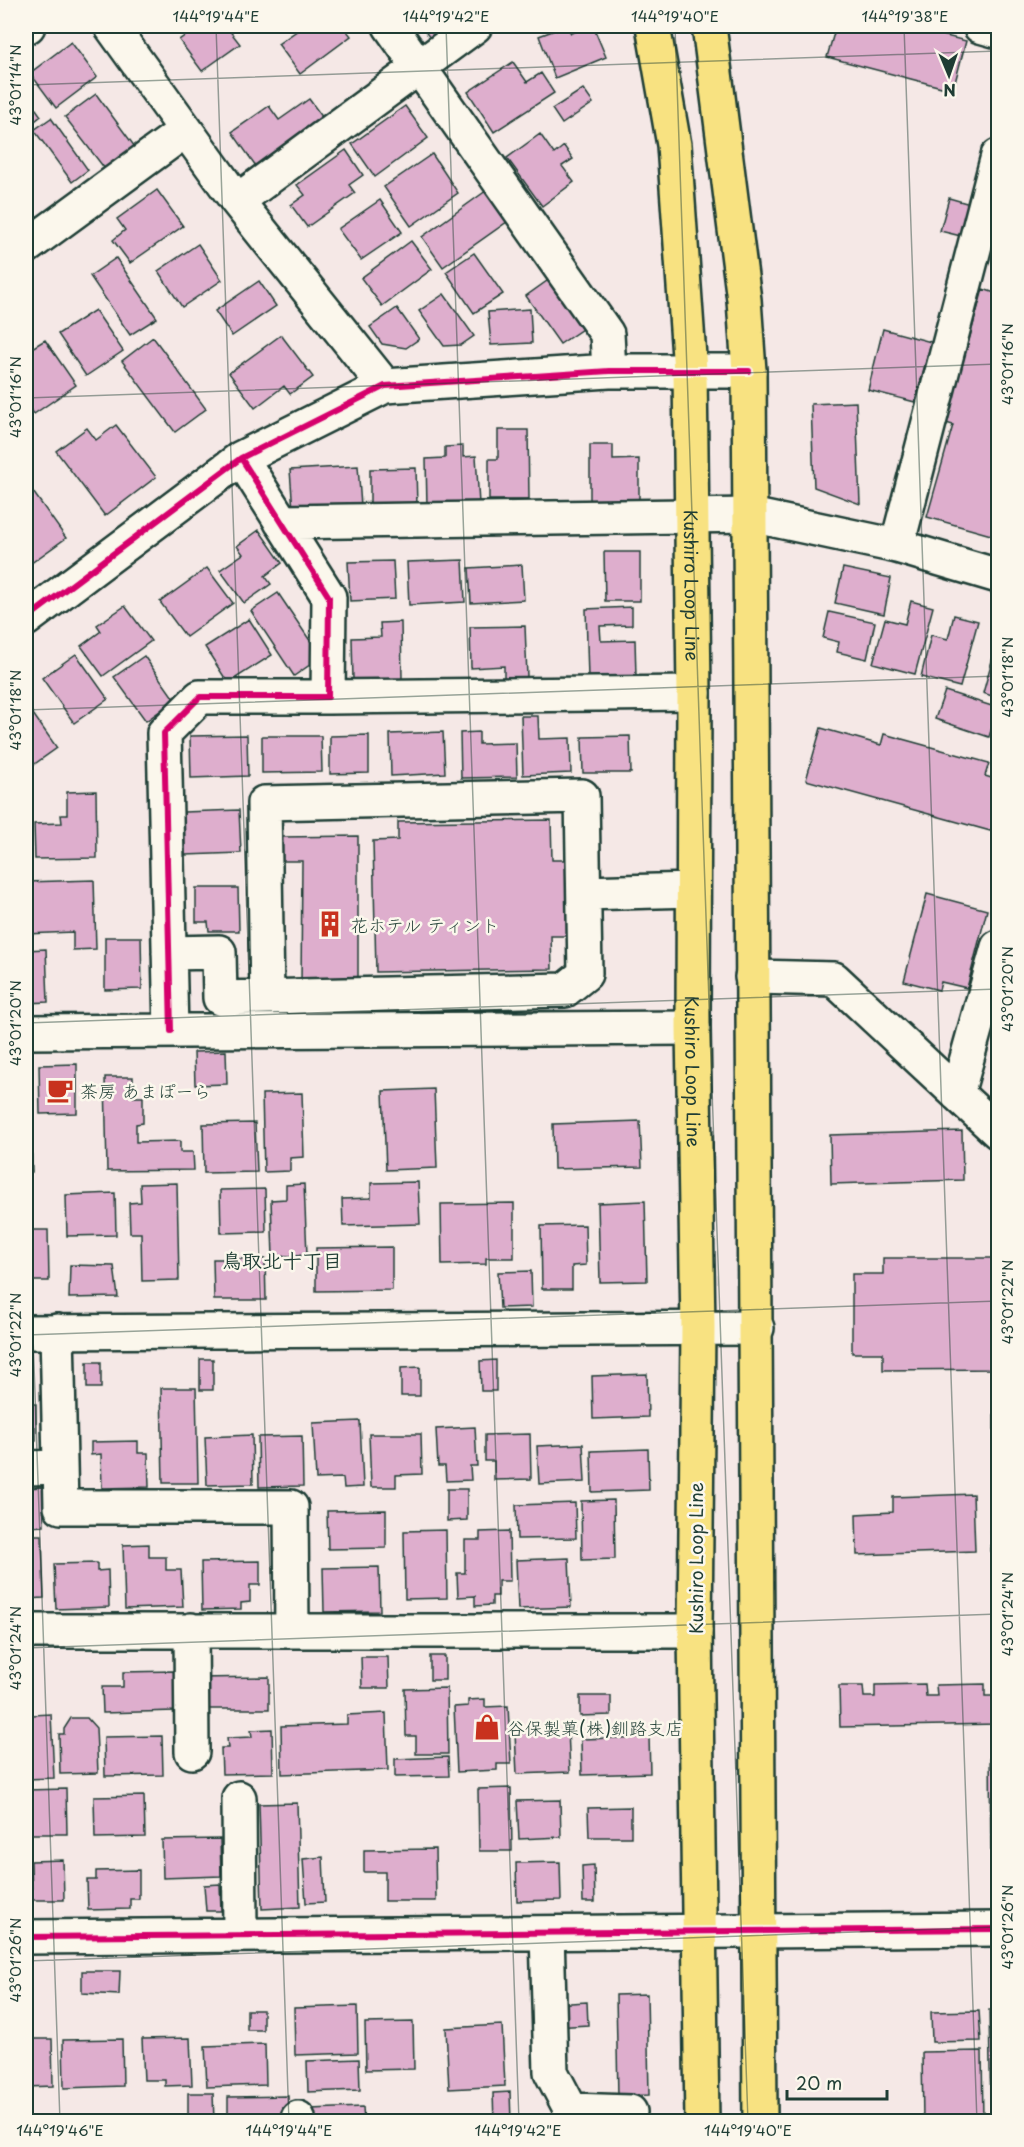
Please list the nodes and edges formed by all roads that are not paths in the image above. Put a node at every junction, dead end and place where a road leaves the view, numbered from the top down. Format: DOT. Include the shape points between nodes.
graph roads {
  1 [pos="111,26"];
  2 [pos="390,26"];
  3 [pos="475,26"];
  4 [pos="653,26"];
  5 [pos="709,26"];
  6 [pos="980,26"];
  7 [pos="999,31"];
  8 [pos="419,67"];
  9 [pos="186,130"];
  10 [pos="999,156"];
  11 [pos="237,201"];
  12 [pos="26,247"];
  13 [pos="609,371"];
  14 [pos="690,371"];
  15 [pos="749,371"];
  16 [pos="385,386"];
  17 [pos="241,458"];
  18 [pos="751,515"];
  19 [pos="691,517"];
  20 [pos="281,522"];
  21 [pos="897,546"];
  22 [pos="999,576"];
  23 [pos="26,619"];
  24 [pos="694,693"];
  25 [pos="328,696"];
  26 [pos="693,890"];
  27 [pos="584,893"];
  28 [pos="999,947"];
  29 [pos="169,953"];
  30 [pos="752,976"];
  31 [pos="267,997"];
  32 [pos="693,1028"];
  33 [pos="171,1031"];
  34 [pos="26,1032"];
  35 [pos="957,1094"];
  36 [pos="999,1132"];
  37 [pos="698,1328"];
  38 [pos="757,1328"];
  39 [pos="57,1331"];
  40 [pos="26,1332"];
  41 [pos="60,1467"];
  42 [pos="26,1468"];
  43 [pos="292,1629"];
  44 [pos="26,1630"];
  45 [pos="191,1630"];
  46 [pos="694,1631"];
  47 [pos="192,1752"];
  48 [pos="239,1798"];
  49 [pos="999,1929"];
  50 [pos="700,1932"];
  51 [pos="759,1932"];
  52 [pos="547,1933"];
  53 [pos="240,1935"];
  54 [pos="26,1937"];
  55 [pos="630,2112"];
  56 [pos="702,2121"];
  57 [pos="760,2121"];
  1 -- 9 [label="street"];
  2 -- 8 [label="street"];
  3 -- 8 [label="street"];
  4 -- 14 [label="main road, Kushiro Loop Line" via="674,145"];
  5 -- 15 [label="main road" via="744,300"];
  6 -- 7 [label="street"];
  8 -- 11 [label="street"];
  8 -- 13 [label="street" via="607,334"];
  9 -- 11 [label="street"];
  9 -- 12 [label="street"];
  10 -- 21 [label="street"];
  11 -- 16 [label="street"];
  13 -- 14 [label="street"];
  13 -- 16 [label="street"];
  14 -- 15 [label="street"];
  14 -- 19 [label="main road, Kushiro Loop Line"];
  15 -- 18 [label="main road"];
  16 -- 17 [label="street"];
  17 -- 20 [label="street"];
  17 -- 23 [label="street"];
  18 -- 19 [label="street"];
  18 -- 21 [label="street"];
  18 -- 30 [label="main road"];
  19 -- 20 [label="street"];
  19 -- 24 [label="main road, Kushiro Loop Line"];
  20 -- 25 [label="street" via="329,597"];
  21 -- 22 [label="street"];
  24 -- 25 [label="street"];
  24 -- 26 [label="main road, Kushiro Loop Line"];
  25 -- 29 [label="street" via="200,696 164,733"];
  26 -- 27 [label="street"];
  26 -- 32 [label="main road, Kushiro Loop Line"];
  27 -- 31 [label="street" via="585,974 565,990"];
  27 -- 31 [label="street" via="582,796 264,803"];
  28 -- 35 [label="street"];
  29 -- 31 [label="street" via="219,952 220,998"];
  29 -- 33 [label="street"];
  30 -- 35 [label="street" via="834,979"];
  30 -- 38 [label="main road"];
  32 -- 33 [label="street"];
  32 -- 37 [label="main road, Kushiro Loop Line"];
  33 -- 34 [label="street"];
  35 -- 36 [label="street"];
  37 -- 38 [label="street"];
  37 -- 39 [label="street"];
  37 -- 46 [label="main road, Kushiro Loop Line"];
  38 -- 51 [label="main road"];
  39 -- 40 [label="street"];
  39 -- 41 [label="street"];
  41 -- 42 [label="street"];
  41 -- 43 [label="street" via="61,1507 291,1507"];
  43 -- 45 [label="street"];
  43 -- 46 [label="street"];
  44 -- 45 [label="street"];
  45 -- 47 [label="street"];
  46 -- 50 [label="main road, Kushiro Loop Line"];
  48 -- 53 [label="street"];
  49 -- 51 [label="street"];
  50 -- 51 [label="street"];
  50 -- 52 [label="street"];
  50 -- 56 [label="main road, Kushiro Loop Line"];
  51 -- 57 [label="main road"];
  52 -- 53 [label="street"];
  52 -- 55 [label="street" via="551,2072 571,2110"];
  53 -- 54 [label="street"];
}
